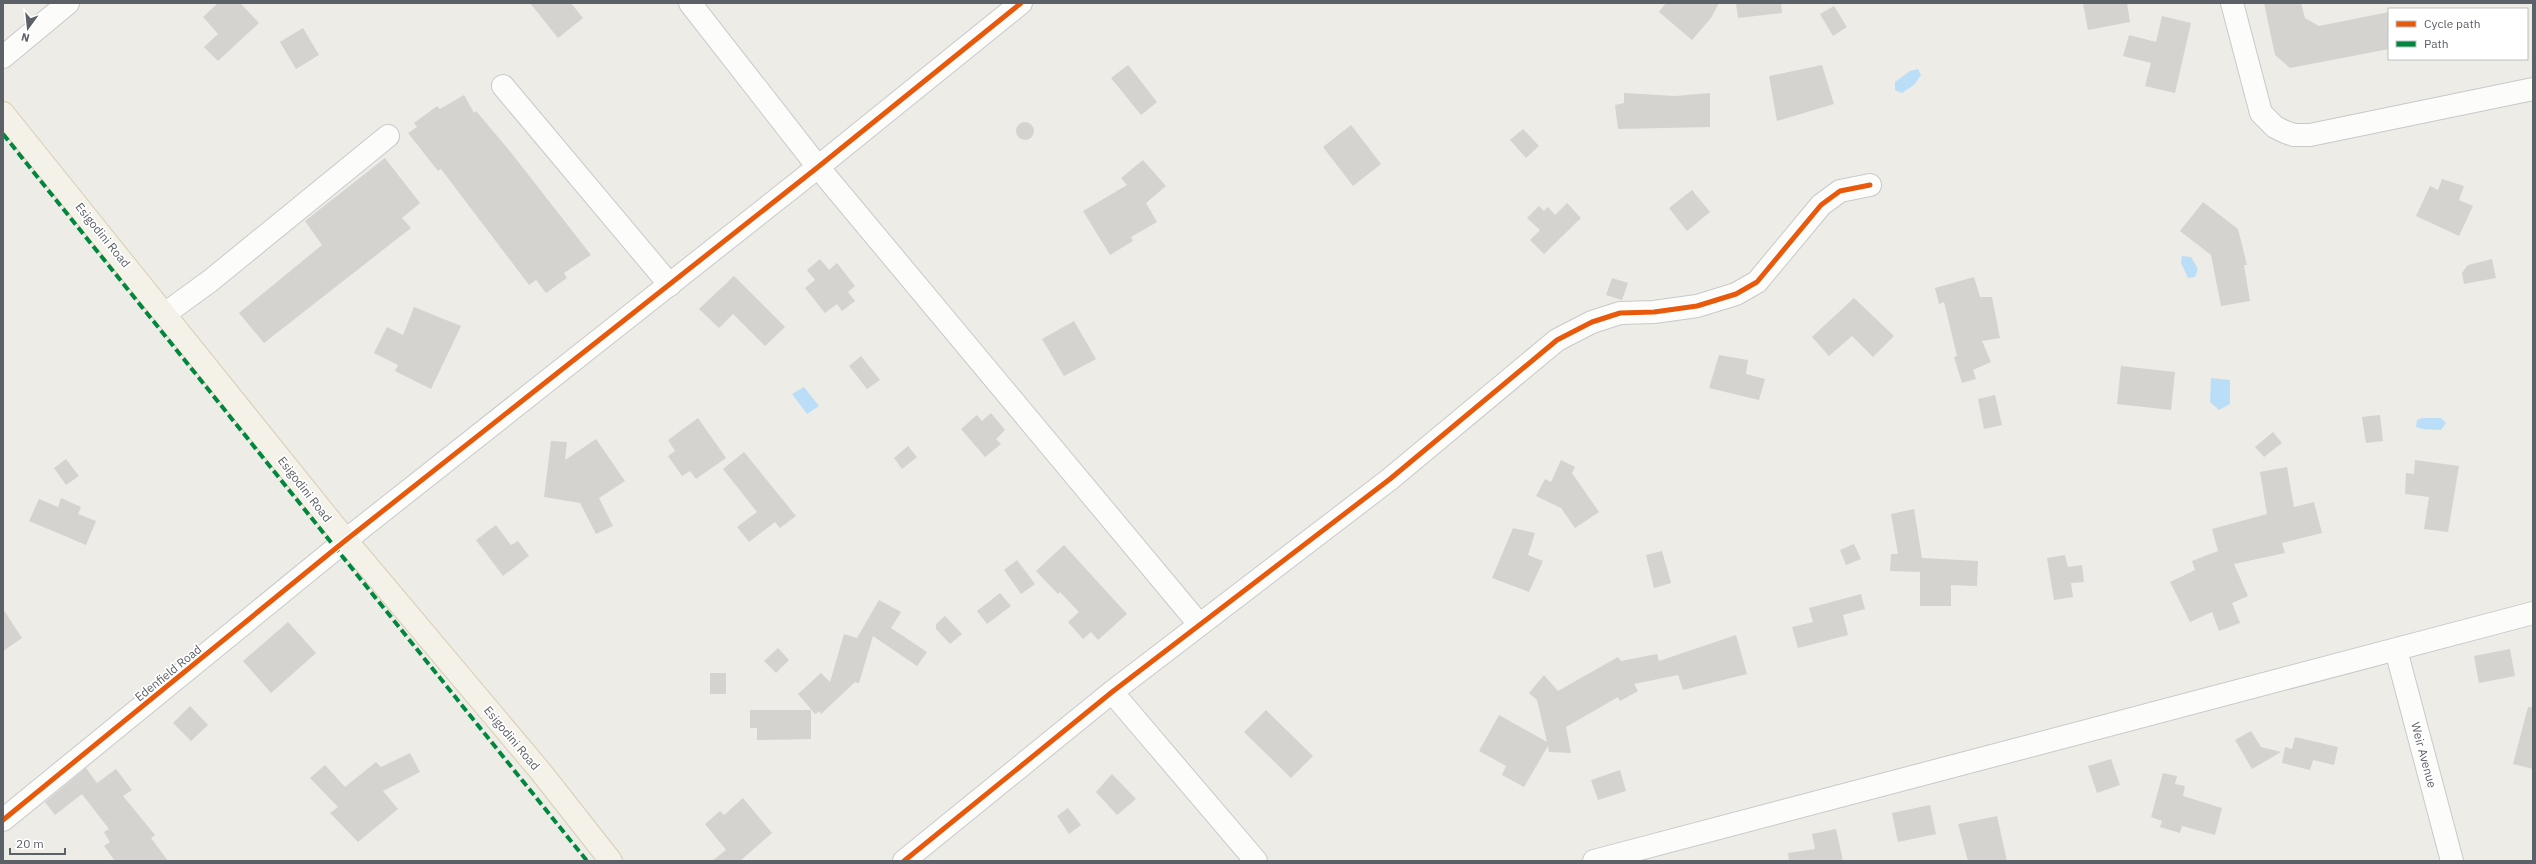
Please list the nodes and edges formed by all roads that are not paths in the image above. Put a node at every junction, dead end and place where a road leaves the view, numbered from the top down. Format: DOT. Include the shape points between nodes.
graph roads {
  1 [pos="68,3"];
  2 [pos="690,3"];
  3 [pos="1021,3"];
  4 [pos="2232,3"];
  5 [pos="3,57"];
  6 [pos="503,86"];
  7 [pos="2533,90"];
  8 [pos="3,113"];
  9 [pos="388,136"];
  10 [pos="818,167"];
  11 [pos="1870,185"];
  12 [pos="670,285"];
  13 [pos="166,313"];
  14 [pos="346,540"];
  15 [pos="2533,613"];
  16 [pos="1199,624"];
  17 [pos="2396,650"];
  18 [pos="1112,692"];
  19 [pos="3,820"];
  20 [pos="611,861"];
  21 [pos="904,861"];
  22 [pos="1256,861"];
  23 [pos="1594,861"];
  24 [pos="2452,861"];
  1 -- 5 [label="street"];
  2 -- 10 [label="street"];
  3 -- 10 [label="street, Edenfield Road"];
  4 -- 7 [label="street" via="2261,113 2275,127 2294,135 2310,135"];
  6 -- 12 [label="street"];
  8 -- 13 [label="main road, Esigodini Road"];
  9 -- 13 [label="street" via="210,281"];
  10 -- 12 [label="street, Edenfield Road"];
  10 -- 16 [label="street"];
  11 -- 16 [label="street" via="1840,191 1821,205 1757,282 1736,294 1697,306 1654,312 1620,313 1592,322 1557,340 1390,479"];
  12 -- 14 [label="street, Edenfield Road"];
  13 -- 14 [label="main road, Esigodini Road"];
  14 -- 19 [label="street, Edenfield Road"];
  14 -- 20 [label="main road, Esigodini Road" via="541,772"];
  15 -- 17 [label="street"];
  16 -- 18 [label="street"];
  17 -- 23 [label="street"];
  17 -- 24 [label="street, Weir Avenue"];
  18 -- 21 [label="street"];
  18 -- 22 [label="street"];
}
